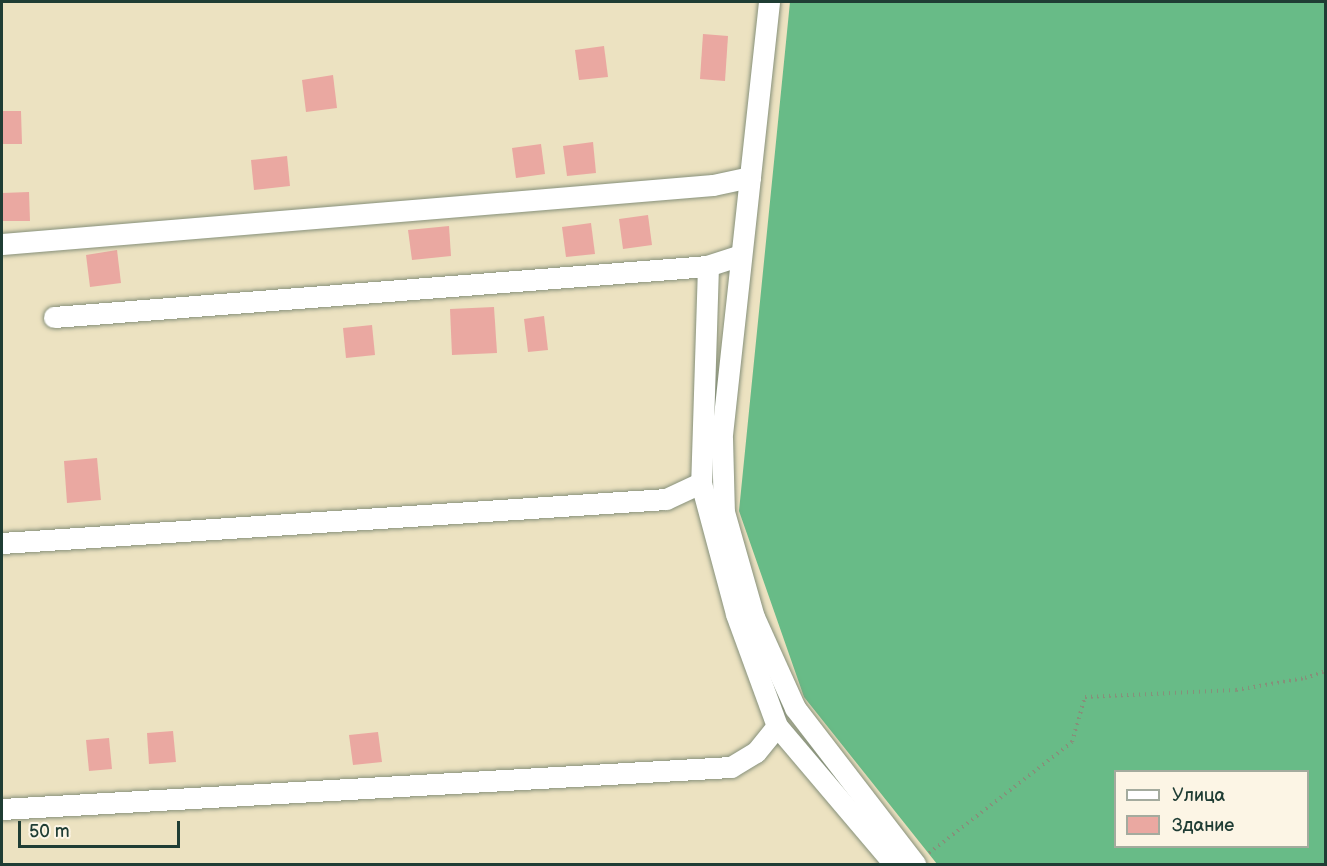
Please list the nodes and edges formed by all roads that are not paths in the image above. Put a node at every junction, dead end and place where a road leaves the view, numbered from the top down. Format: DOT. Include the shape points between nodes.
graph roads {
  1 [pos="770,2"];
  2 [pos="750,177"];
  3 [pos="2,244"];
  4 [pos="741,255"];
  5 [pos="708,266"];
  6 [pos="54,317"];
  7 [pos="701,483"];
  8 [pos="2,543"];
  9 [pos="777,726"];
  10 [pos="2,809"];
  11 [pos="908,864"];
  1 -- 2 [label="street"];
  2 -- 3 [label="street" via="713,185"];
  2 -- 4 [label="street"];
  4 -- 5 [label="street"];
  4 -- 11 [label="street" via="722,438 724,512 754,617 795,708"];
  5 -- 6 [label="street"];
  5 -- 7 [label="street"];
  7 -- 8 [label="street" via="666,499"];
  7 -- 9 [label="street" via="736,614"];
  9 -- 10 [label="street" via="756,752 731,767"];
  9 -- 11 [label="street"];
}
